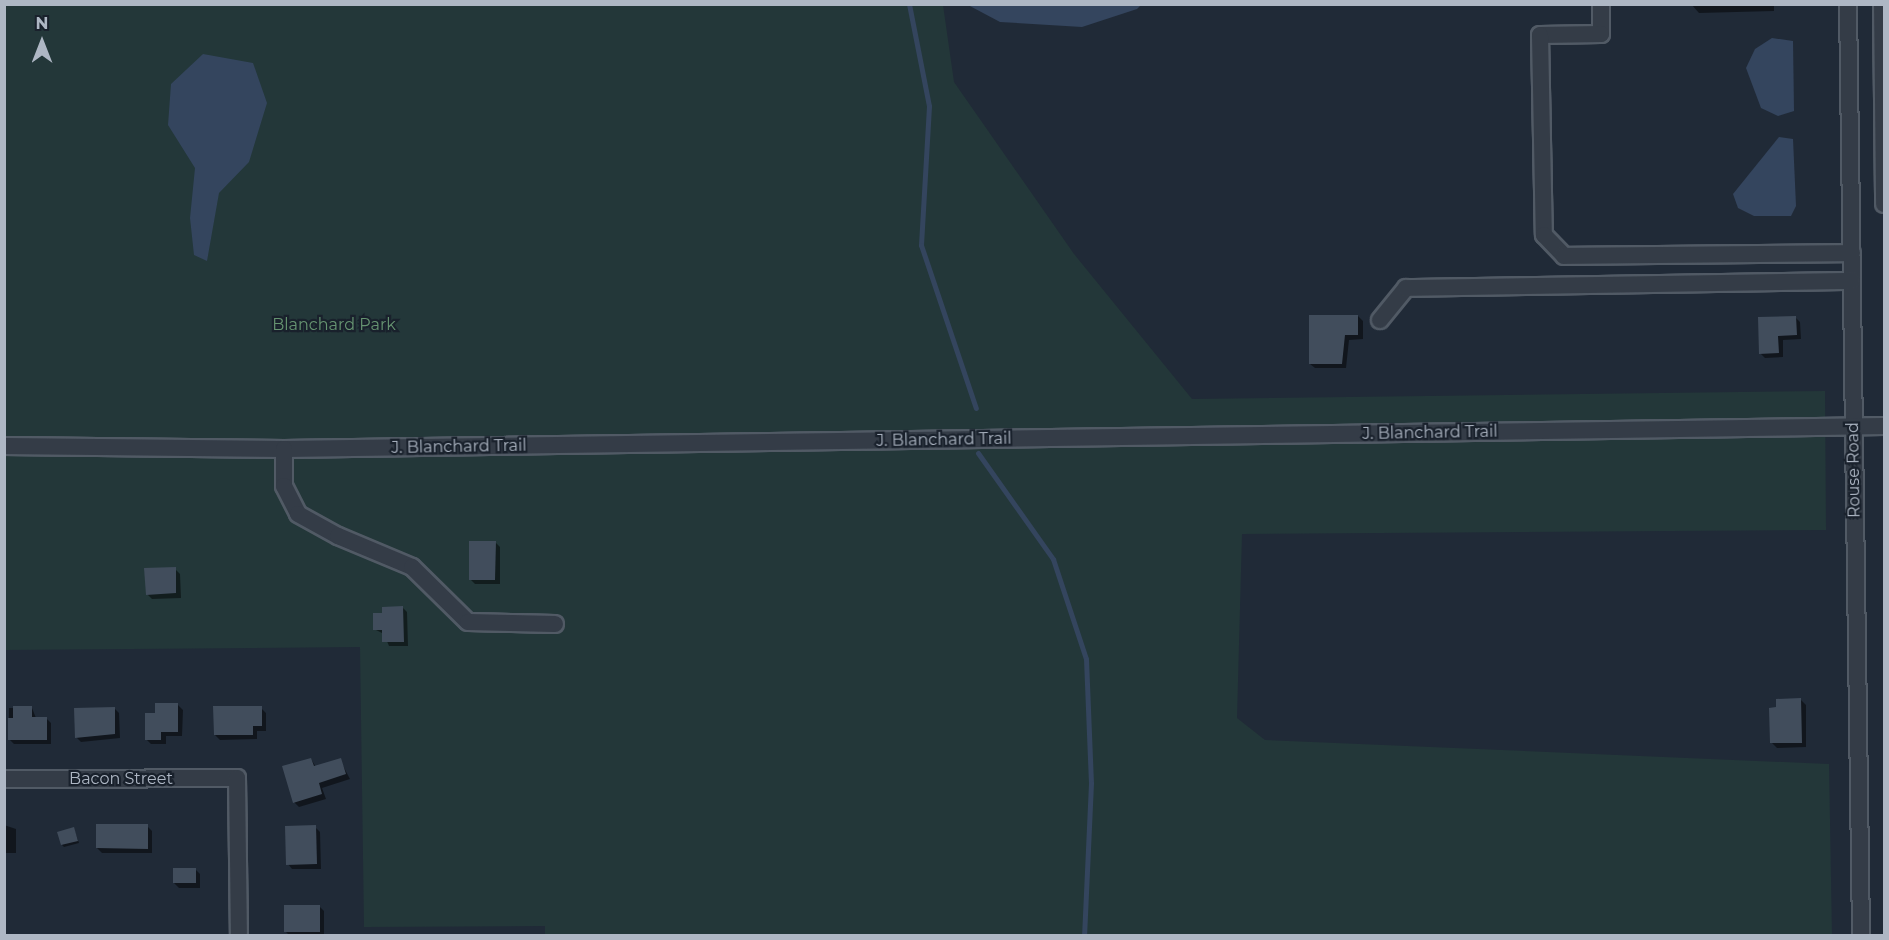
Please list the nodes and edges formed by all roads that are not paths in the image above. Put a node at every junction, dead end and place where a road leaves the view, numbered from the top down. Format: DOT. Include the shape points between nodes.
graph roads {
  1 [pos="1601,4"];
  2 [pos="1848,4"];
  3 [pos="1882,4"];
  4 [pos="1884,204"];
  5 [pos="1852,253"];
  6 [pos="1852,281"];
  7 [pos="1380,320"];
  8 [pos="1884,426"];
  9 [pos="1854,427"];
  10 [pos="4,446"];
  11 [pos="284,449"];
  12 [pos="555,624"];
  13 [pos="4,779"];
  14 [pos="239,936"];
  15 [pos="1861,936"];
  1 -- 5 [label="street" via="1601,34 1540,35 1544,235 1564,256"];
  2 -- 5 [label="street, Rouse Road"];
  3 -- 4 [label="street"];
  5 -- 6 [label="street, Rouse Road"];
  6 -- 7 [label="street" via="1406,288"];
  6 -- 9 [label="street, Rouse Road"];
  8 -- 9 [label="street, J. Blanchard Trail"];
  9 -- 11 [label="street, J. Blanchard Trail"];
  9 -- 15 [label="street, Rouse Road"];
  10 -- 11 [label="street, J. Blanchard Trail"];
  11 -- 12 [label="street" via="284,486 298,513 338,536 412,567 468,622"];
  13 -- 14 [label="street, Bacon Street" via="237,778"];
}
